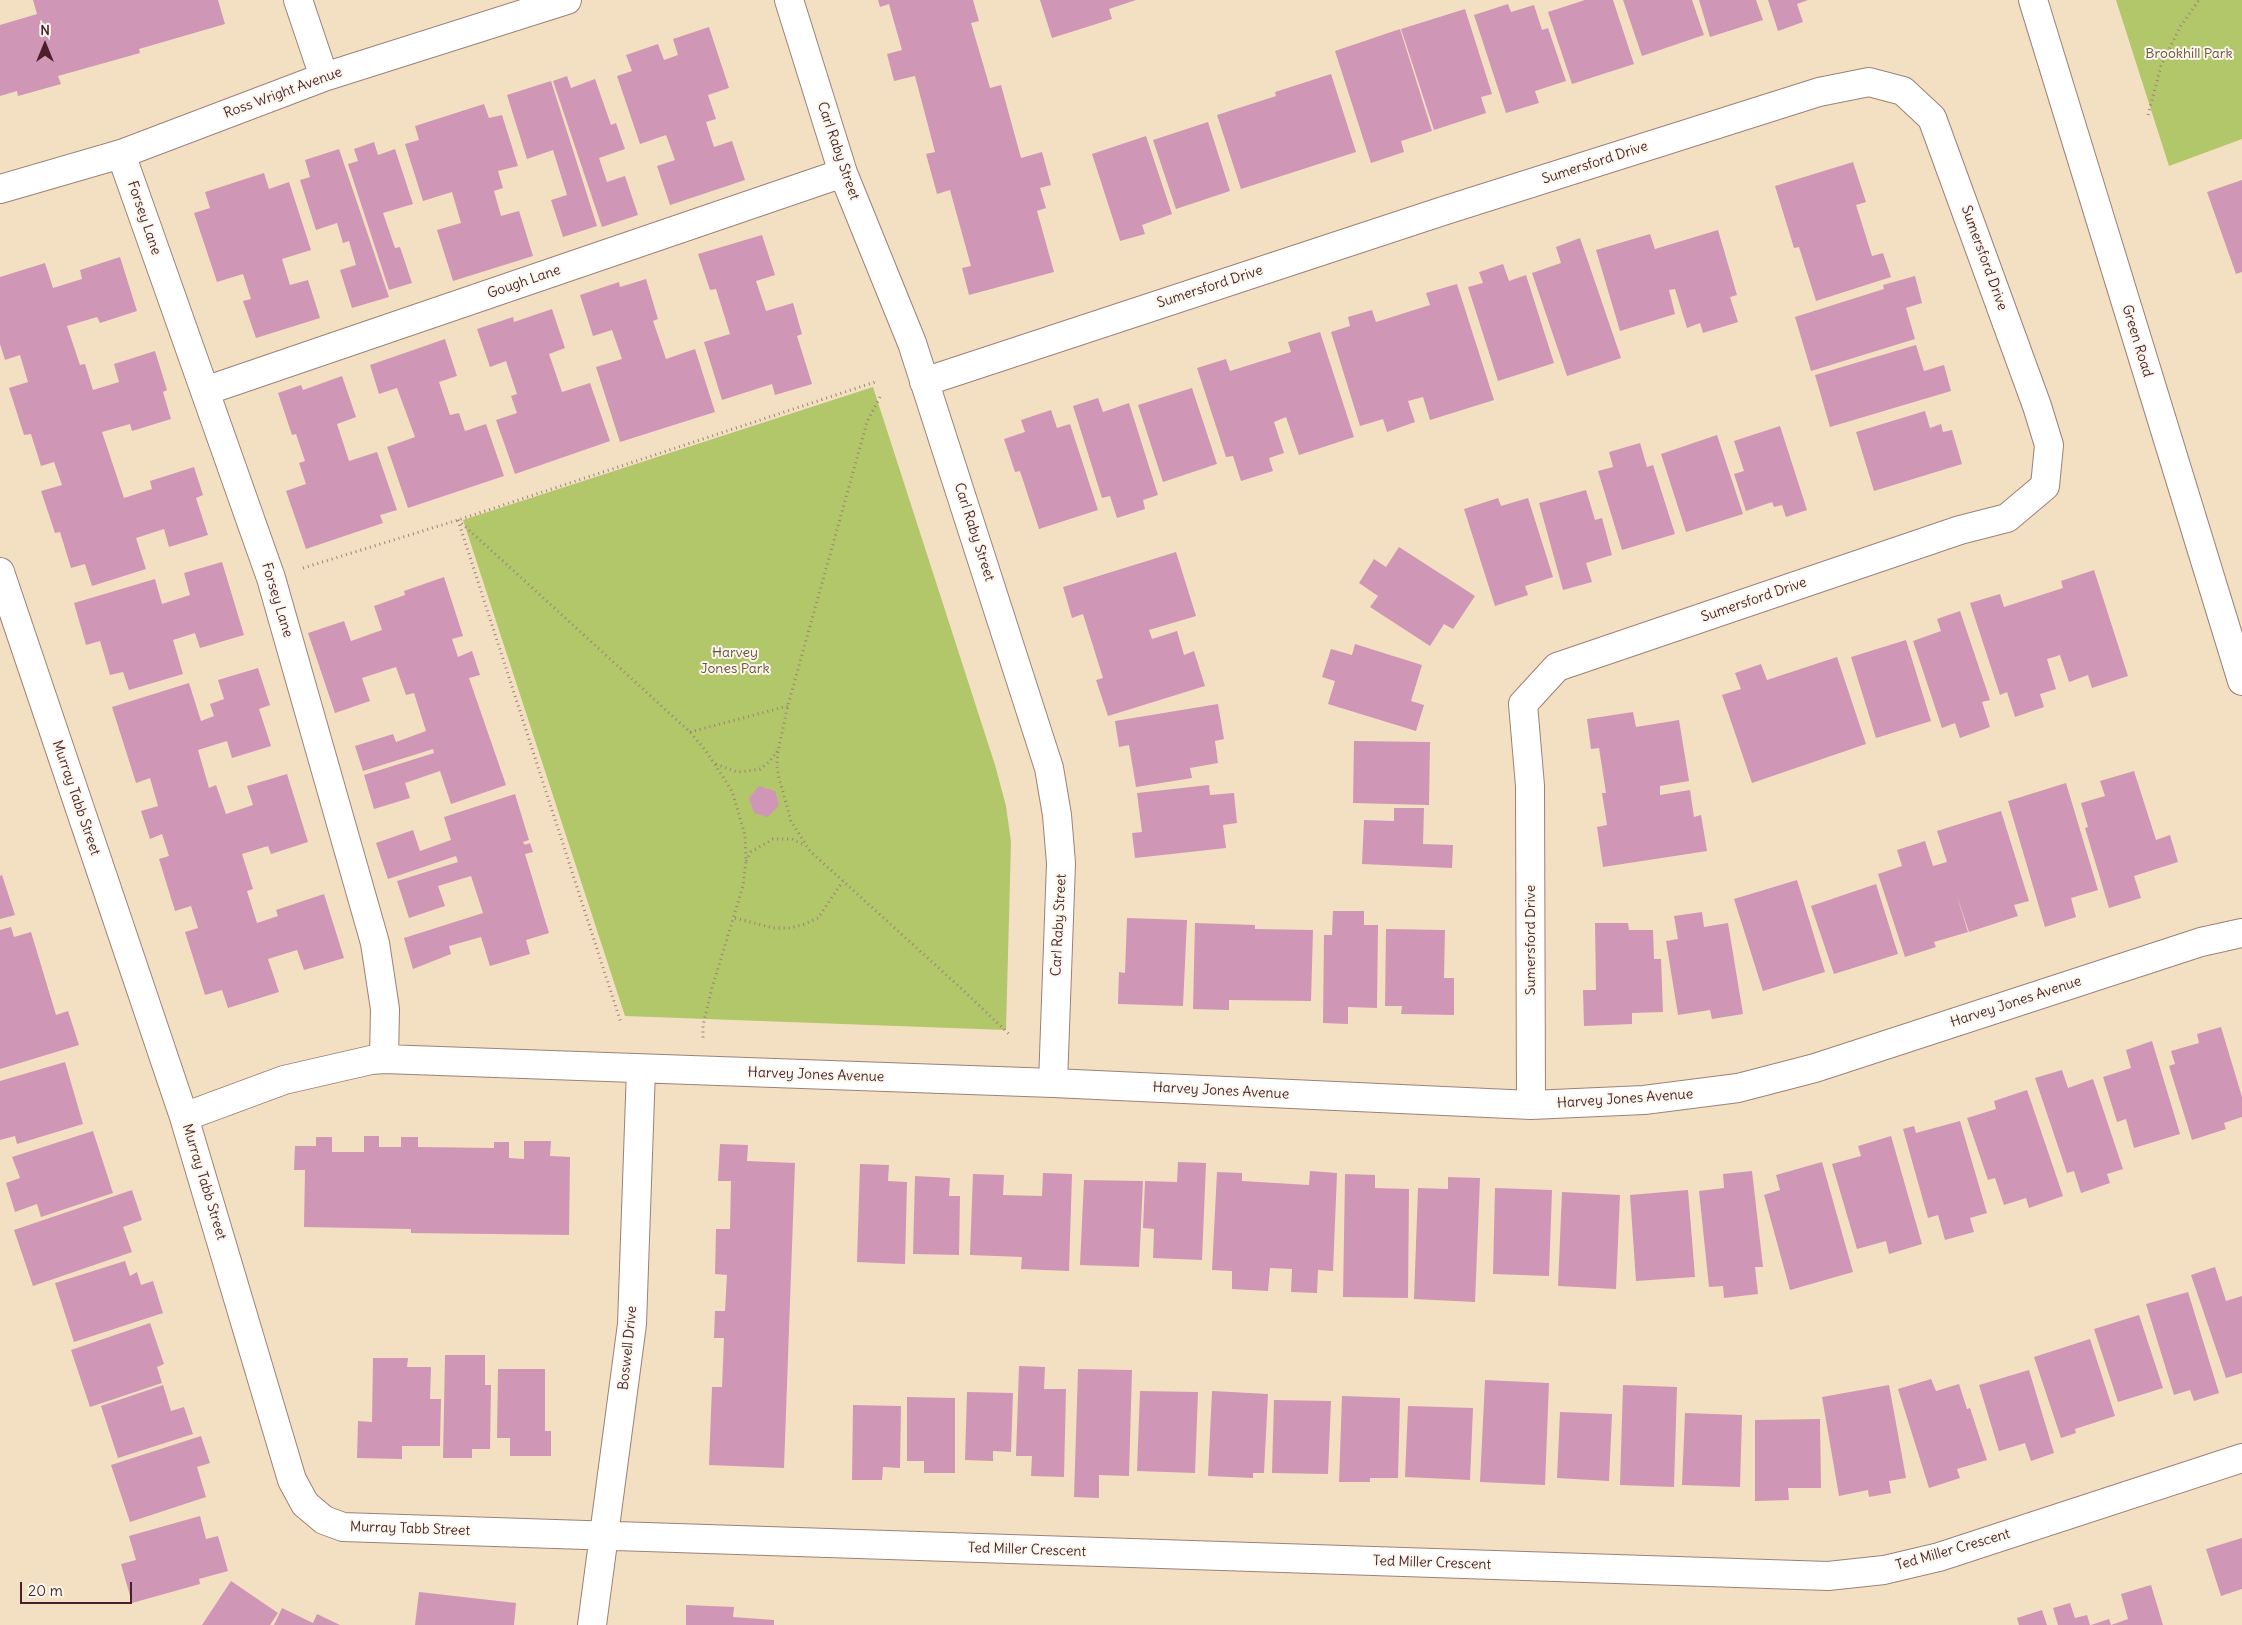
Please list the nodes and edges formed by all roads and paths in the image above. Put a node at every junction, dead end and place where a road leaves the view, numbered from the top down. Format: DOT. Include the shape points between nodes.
graph roads {
  1 [pos="298,0"];
  2 [pos="567,0"];
  3 [pos="789,0"];
  4 [pos="2033,0"];
  5 [pos="2199,0"];
  6 [pos="324,77"];
  7 [pos="2148,115"];
  8 [pos="121,154"];
  9 [pos="844,173"];
  10 [pos="0,189"];
  11 [pos="875,382"];
  12 [pos="924,382"];
  13 [pos="205,391"];
  14 [pos="880,397"];
  15 [pos="458,520"];
  16 [pos="0,572"];
  17 [pos="271,578"];
  18 [pos="2242,681"];
  19 [pos="788,706"];
  20 [pos="690,732"];
  21 [pos="778,751"];
  22 [pos="715,763"];
  23 [pos="807,846"];
  24 [pos="746,861"];
  25 [pos="844,881"];
  26 [pos="734,918"];
  27 [pos="2242,933"];
  28 [pos="621,1023"];
  29 [pos="1010,1036"];
  30 [pos="384,1059"];
  31 [pos="641,1069"];
  32 [pos="703,1072"];
  33 [pos="1053,1084"];
  34 [pos="1531,1106"];
  35 [pos="184,1117"];
  36 [pos="2242,1458"];
  37 [pos="604,1536"];
  38 [pos="592,1625"];
  1 -- 6 [label="street"];
  2 -- 6 [label="street, Ross Wright Avenue"];
  3 -- 9 [label="street, Carl Raby Street"];
  4 -- 18 [label="street, Green Road"];
  5 -- 7 [label="path" via="2180,27 2161,66"];
  6 -- 8 [label="street, Ross Wright Avenue"];
  8 -- 10 [label="street, Ross Wright Avenue"];
  8 -- 13 [label="street, Forsey Lane"];
  9 -- 12 [label="street, Carl Raby Street" via="912,343"];
  9 -- 13 [label="street, Gough Lane"];
  11 -- 15 [label="path"];
  12 -- 33 [label="street, Carl Raby Street" via="1049,768 1061,863"];
  12 -- 34 [label="street, Sumersford Drive" via="1443,211 1819,92 1869,82 1903,91 1932,118 2049,445 2045,486 2007,518 1960,530 1557,666 1523,704 1530,786"];
  13 -- 17 [label="street, Forsey Lane"];
  14 -- 19 [label="path" via="867,422"];
  15 -- 17 [label="path"];
  15 -- 20 [label="path"];
  15 -- 28 [label="path"];
  16 -- 35 [label="street, Murray Tabb Street"];
  17 -- 30 [label="street, Forsey Lane" via="375,943 385,1009"];
  19 -- 20 [label="path"];
  19 -- 21 [label="path"];
  20 -- 22 [label="path"];
  21 -- 22 [label="path" via="760,769 737,772"];
  21 -- 23 [label="path" via="779,778 791,821"];
  22 -- 24 [label="path" via="732,791 745,835"];
  23 -- 24 [label="path" via="792,839 773,839 751,852"];
  23 -- 25 [label="path"];
  24 -- 26 [label="path"];
  25 -- 26 [label="path" via="818,918 805,924 773,928"];
  25 -- 29 [label="path"];
  26 -- 32 [label="path" via="703,1025"];
  27 -- 34 [label="street, Harvey Jones Avenue" via="2202,942 1815,1068 1738,1088 1644,1100"];
  30 -- 31 [label="street, Harvey Jones Avenue"];
  30 -- 35 [label="street, Harvey Jones Avenue" via="284,1080"];
  31 -- 32 [label="street, Harvey Jones Avenue"];
  31 -- 37 [label="street, Boswell Drive" via="633,1315"];
  32 -- 33 [label="street, Harvey Jones Avenue"];
  33 -- 34 [label="street, Harvey Jones Avenue"];
  35 -- 37 [label="street, Murray Tabb Street" via="292,1480 305,1504 324,1520 343,1527"];
  36 -- 37 [label="street, Ted Miller Crescent" via="1939,1557 1884,1570 1828,1576"];
  37 -- 38 [label="street, Boswell Drive"];
}
